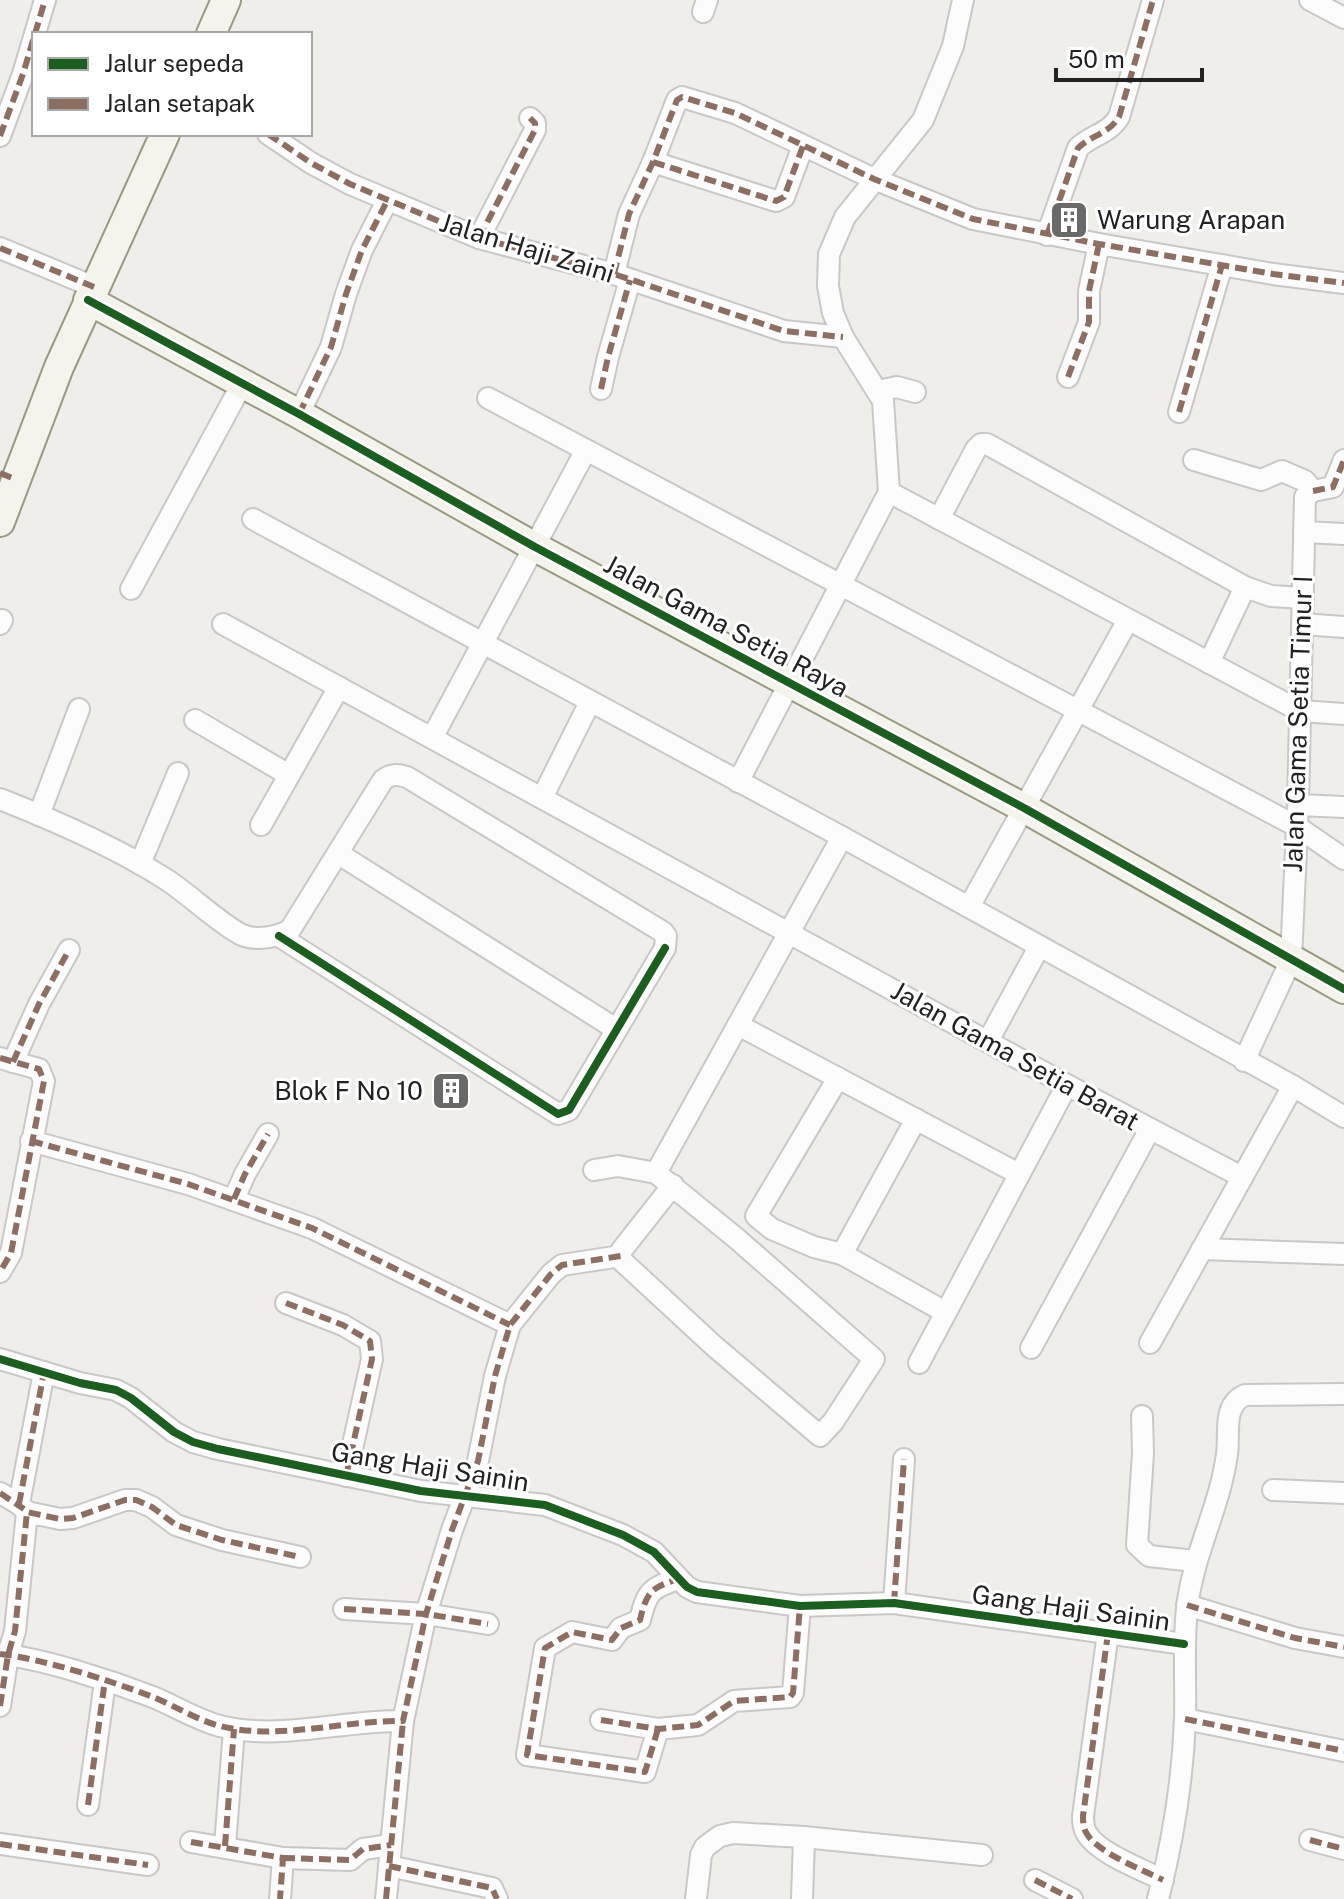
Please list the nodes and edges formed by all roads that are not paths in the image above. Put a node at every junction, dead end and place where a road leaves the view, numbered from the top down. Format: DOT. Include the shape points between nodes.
graph roads {
  1 [pos="45,0"];
  2 [pos="226,0"];
  3 [pos="963,0"];
  4 [pos="1153,0"];
  5 [pos="1310,0"];
  6 [pos="1344,18"];
  7 [pos="35,32"];
  8 [pos="212,32"];
  9 [pos="32,44"];
  10 [pos="530,118"];
  11 [pos="0,136"];
  12 [pos="164,136"];
  13 [pos="271,136"];
  14 [pos="803,146"];
  15 [pos="653,162"];
  16 [pos="874,179"];
  17 [pos="387,201"];
  18 [pos="1047,235"];
  19 [pos="479,238"];
  20 [pos="1099,244"];
  21 [pos="0,248"];
  22 [pos="1222,265"];
  23 [pos="622,277"];
  24 [pos="1344,283"];
  25 [pos="91,294"];
  26 [pos="843,337"];
  27 [pos="1068,377"];
  28 [pos="242,384"];
  29 [pos="601,389"];
  30 [pos="878,391"];
  31 [pos="915,392"];
  32 [pos="488,398"];
  33 [pos="1179,412"];
  34 [pos="299,414"];
  35 [pos="586,450"];
  36 [pos="1194,460"];
  37 [pos="1344,460"];
  38 [pos="8,476"];
  39 [pos="1313,491"];
  40 [pos="889,492"];
  41 [pos="253,519"];
  42 [pos="939,519"];
  43 [pos="0,522"];
  44 [pos="1304,532"];
  45 [pos="1344,534"];
  46 [pos="535,547"];
  47 [pos="840,585"];
  48 [pos="1245,587"];
  49 [pos="131,589"];
  50 [pos="1303,598"];
  51 [pos="1128,620"];
  52 [pos="223,624"];
  53 [pos="1302,624"];
  54 [pos="1344,627"];
  55 [pos="483,643"];
  56 [pos="1209,663"];
  57 [pos="790,683"];
  58 [pos="339,687"];
  59 [pos="590,702"];
  60 [pos="79,709"];
  61 [pos="1078,711"];
  62 [pos="1300,711"];
  63 [pos="1344,714"];
  64 [pos="195,720"];
  65 [pos="432,738"];
  66 [pos="178,773"];
  67 [pos="289,775"];
  68 [pos="738,782"];
  69 [pos="542,798"];
  70 [pos="0,799"];
  71 [pos="1298,805"];
  72 [pos="1344,807"];
  73 [pos="1024,808"];
  74 [pos="39,815"];
  75 [pos="261,825"];
  76 [pos="1296,826"];
  77 [pos="842,837"];
  78 [pos="339,854"];
  79 [pos="1344,859"];
  80 [pos="140,864"];
  81 [pos="969,907"];
  82 [pos="789,933"];
  83 [pos="267,937"];
  84 [pos="1039,947"];
  85 [pos="69,950"];
  86 [pos="1291,960"];
  87 [pos="1344,989"];
  88 [pos="738,1025"];
  89 [pos="616,1029"];
  90 [pos="988,1041"];
  91 [pos="7,1060"];
  92 [pos="1244,1061"];
  93 [pos="838,1078"];
  94 [pos="1067,1085"];
  95 [pos="1293,1086"];
  96 [pos="1344,1117"];
  97 [pos="916,1119"];
  98 [pos="1150,1129"];
  99 [pos="268,1134"];
  100 [pos="31,1141"];
  101 [pos="594,1170"];
  102 [pos="656,1173"];
  103 [pos="1019,1174"];
  104 [pos="1242,1177"];
  105 [pos="673,1185"];
  106 [pos="234,1199"];
  107 [pos="1202,1249"];
  108 [pos="842,1254"];
  109 [pos="1344,1254"];
  110 [pos="621,1256"];
  111 [pos="0,1272"];
  112 [pos="286,1303"];
  113 [pos="945,1312"];
  114 [pos="510,1325"];
  115 [pos="1150,1343"];
  116 [pos="1031,1348"];
  117 [pos="0,1359"];
  118 [pos="919,1363"];
  119 [pos="44,1372"];
  120 [pos="1344,1394"];
  121 [pos="1142,1416"];
  122 [pos="904,1459"];
  123 [pos="346,1476"];
  124 [pos="1273,1490"];
  125 [pos="0,1493"];
  126 [pos="1344,1493"];
  127 [pos="467,1496"];
  128 [pos="23,1508"];
  129 [pos="300,1557"];
  130 [pos="1195,1561"];
  131 [pos="678,1579"];
  132 [pos="894,1603"];
  133 [pos="1187,1605"];
  134 [pos="800,1606"];
  135 [pos="344,1609"];
  136 [pos="426,1614"];
  137 [pos="488,1624"];
  138 [pos="1108,1633"];
  139 [pos="1184,1644"];
  140 [pos="1344,1647"];
  141 [pos="4,1655"];
  142 [pos="105,1682"];
  143 [pos="0,1706"];
  144 [pos="1185,1719"];
  145 [pos="601,1720"];
  146 [pos="403,1721"];
  147 [pos="234,1729"];
  148 [pos="658,1729"];
  149 [pos="1344,1751"];
  150 [pos="88,1805"];
  151 [pos="804,1837"];
  152 [pos="1310,1840"];
  153 [pos="191,1842"];
  154 [pos="0,1844"];
  155 [pos="391,1845"];
  156 [pos="225,1846"];
  157 [pos="1344,1849"];
  158 [pos="982,1855"];
  159 [pos="283,1858"];
  160 [pos="148,1865"];
  161 [pos="389,1866"];
  162 [pos="1035,1880"];
  163 [pos="1160,1889"];
  164 [pos="280,1899"];
  165 [pos="386,1899"];
  166 [pos="497,1899"];
  167 [pos="696,1899"];
  168 [pos="802,1899"];
  169 [pos="1072,1899"];
  1 -- 7 [label="street"];
  2 -- 8 [label="street"];
  3 -- 16 [label="street" via="953,46 923,120"];
  4 -- 18 [label="street" via="1119,117 1114,126 1078,148"];
  5 -- 6 [label="street"];
  9 -- 11 [label="street"];
  10 -- 19 [label="street" via="535,130"];
  12 -- 25 [label="street"];
  13 -- 17 [label="street, Jalan Haji Zaini"];
  14 -- 15 [label="street" via="784,197 776,201"];
  14 -- 15 [label="street" via="735,113 682,97"];
  14 -- 16 [label="street"];
  15 -- 23 [label="street" via="629,214"];
  16 -- 18 [label="street" via="973,219"];
  16 -- 26 [label="street" via="845,217 829,254 828,286"];
  17 -- 19 [label="street, Jalan Haji Zaini"];
  17 -- 34 [label="street" via="362,250 331,347"];
  18 -- 20 [label="street"];
  19 -- 23 [label="street, Jalan Haji Zaini"];
  20 -- 22 [label="street"];
  20 -- 27 [label="street" via="1089,322"];
  21 -- 25 [label="street"];
  22 -- 24 [label="street"];
  22 -- 33 [label="street"];
  23 -- 26 [label="street, Jalan Haji Zaini" via="784,331"];
  23 -- 29 [label="street"];
  25 -- 28 [label="street, Jalan Gama Setia Raya"];
  25 -- 38 [label="street"];
  26 -- 30 [label="street"];
  28 -- 34 [label="street, Jalan Gama Setia Raya"];
  28 -- 49 [label="street"];
  30 -- 31 [label="street" via="897,387"];
  30 -- 40 [label="street" via="885,415"];
  32 -- 35 [label="street"];
  34 -- 46 [label="street, Jalan Gama Setia Raya"];
  35 -- 46 [label="street"];
  35 -- 47 [label="street"];
  36 -- 39 [label="street" via="1261,480 1282,471 1305,481"];
  37 -- 39 [label="street" via="1333,487"];
  38 -- 43 [label="street"];
  39 -- 44 [label="street, Jalan Gama Setia Timur I" via="1305,497"];
  40 -- 42 [label="street"];
  40 -- 47 [label="street"];
  41 -- 55 [label="street"];
  42 -- 48 [label="street" via="976,449 987,444"];
  42 -- 51 [label="street"];
  44 -- 45 [label="street"];
  44 -- 50 [label="street, Jalan Gama Setia Timur I"];
  46 -- 55 [label="street"];
  46 -- 57 [label="street, Jalan Gama Setia Raya"];
  47 -- 57 [label="street"];
  47 -- 61 [label="street"];
  48 -- 50 [label="street"];
  48 -- 56 [label="street"];
  50 -- 53 [label="street, Jalan Gama Setia Timur I"];
  51 -- 56 [label="street"];
  51 -- 61 [label="street"];
  52 -- 58 [label="street, Jalan Gama Setia Barat"];
  53 -- 54 [label="street"];
  53 -- 62 [label="street, Jalan Gama Setia Timur I"];
  55 -- 59 [label="street"];
  55 -- 65 [label="street"];
  56 -- 62 [label="street"];
  57 -- 68 [label="street"];
  57 -- 73 [label="street, Jalan Gama Setia Raya"];
  58 -- 65 [label="street, Jalan Gama Setia Barat"];
  58 -- 67 [label="street"];
  59 -- 68 [label="street"];
  59 -- 69 [label="street"];
  60 -- 74 [label="street"];
  61 -- 73 [label="street"];
  61 -- 76 [label="street"];
  62 -- 63 [label="street"];
  62 -- 71 [label="street, Jalan Gama Setia Timur I"];
  64 -- 67 [label="street"];
  65 -- 69 [label="street, Jalan Gama Setia Barat"];
  66 -- 80 [label="street"];
  67 -- 75 [label="street"];
  68 -- 77 [label="street"];
  69 -- 82 [label="street, Jalan Gama Setia Barat"];
  70 -- 74 [label="street"];
  71 -- 72 [label="street"];
  71 -- 76 [label="street, Jalan Gama Setia Timur I"];
  73 -- 81 [label="street"];
  73 -- 86 [label="street, Jalan Gama Setia Raya"];
  74 -- 80 [label="street"];
  76 -- 79 [label="street"];
  76 -- 86 [label="street, Jalan Gama Setia Timur I"];
  77 -- 81 [label="street"];
  77 -- 82 [label="street"];
  78 -- 83 [label="street" via="290,930"];
  78 -- 89 [label="street"];
  78 -- 89 [label="street" via="383,780 398,774 663,932 665,948"];
  80 -- 83 [label="street" via="243,935"];
  81 -- 84 [label="street"];
  82 -- 88 [label="street"];
  82 -- 90 [label="street, Jalan Gama Setia Barat"];
  83 -- 89 [label="street" via="558,1114 569,1110"];
  84 -- 90 [label="street"];
  84 -- 92 [label="street"];
  85 -- 91 [label="street"];
  86 -- 87 [label="street, Jalan Gama Setia Raya"];
  86 -- 92 [label="street"];
  88 -- 93 [label="street"];
  88 -- 102 [label="street"];
  90 -- 94 [label="street, Jalan Gama Setia Barat"];
  91 -- 100 [label="street" via="39,1069 44,1077"];
  92 -- 95 [label="street"];
  93 -- 97 [label="street"];
  93 -- 108 [label="street" via="756,1216 772,1229"];
  94 -- 98 [label="street, Jalan Gama Setia Barat"];
  94 -- 103 [label="street"];
  95 -- 96 [label="street"];
  95 -- 104 [label="street"];
  97 -- 103 [label="street"];
  97 -- 108 [label="street"];
  98 -- 104 [label="street, Jalan Gama Setia Barat"];
  98 -- 116 [label="street"];
  99 -- 106 [label="street"];
  100 -- 106 [label="street"];
  100 -- 111 [label="street" via="11,1253"];
  101 -- 102 [label="street" via="618,1166"];
  102 -- 105 [label="street"];
  103 -- 113 [label="street"];
  104 -- 107 [label="street"];
  105 -- 110 [label="street"];
  105 -- 110 [label="street" via="874,1359 833,1422 820,1436 714,1346"];
  106 -- 114 [label="street" via="312,1228"];
  107 -- 109 [label="street"];
  107 -- 115 [label="street"];
  108 -- 113 [label="street"];
  110 -- 114 [label="street" via="562,1265"];
  112 -- 123 [label="street" via="370,1341 369,1372"];
  113 -- 118 [label="street"];
  114 -- 127 [label="street"];
  117 -- 119 [label="street, Gang Haji Sainin"];
  119 -- 123 [label="street, Gang Haji Sainin" via="116,1390 193,1442"];
  119 -- 128 [label="street"];
  120 -- 130 [label="street" via="1245,1395 1234,1402 1216,1506"];
  121 -- 130 [label="street" via="1137,1545 1149,1556"];
  122 -- 132 [label="street"];
  123 -- 127 [label="street, Gang Haji Sainin"];
  124 -- 126 [label="street"];
  125 -- 128 [label="street"];
  127 -- 131 [label="street, Gang Haji Sainin" via="545,1505 623,1535 654,1552"];
  127 -- 136 [label="street"];
  128 -- 129 [label="street" via="60,1519 136,1500 171,1524"];
  128 -- 141 [label="street" via="15,1631"];
  130 -- 133 [label="street"];
  131 -- 134 [label="street, Gang Haji Sainin" via="697,1592"];
  131 -- 148 [label="street" via="654,1587 640,1620 621,1628 612,1640 572,1632 545,1648 527,1755 645,1772"];
  132 -- 134 [label="street, Gang Haji Sainin"];
  132 -- 138 [label="street, Gang Haji Sainin"];
  133 -- 139 [label="street"];
  133 -- 140 [label="street"];
  134 -- 148 [label="street" via="790,1697 734,1701 698,1725"];
  135 -- 136 [label="street"];
  136 -- 137 [label="street"];
  136 -- 146 [label="street"];
  138 -- 139 [label="street, Gang Haji Sainin"];
  138 -- 163 [label="street" via="1084,1828 1094,1842"];
  139 -- 144 [label="street"];
  141 -- 142 [label="street"];
  141 -- 143 [label="street"];
  142 -- 147 [label="street"];
  142 -- 150 [label="street"];
  144 -- 149 [label="street"];
  144 -- 163 [label="street" via="1176,1809"];
  145 -- 148 [label="street"];
  146 -- 147 [label="street"];
  146 -- 155 [label="street"];
  147 -- 156 [label="street"];
  151 -- 158 [label="street"];
  151 -- 167 [label="street" via="733,1833 712,1840 701,1855"];
  151 -- 168 [label="street"];
  152 -- 157 [label="street"];
  153 -- 156 [label="street"];
  154 -- 160 [label="street"];
  155 -- 159 [label="street" via="363,1849 350,1860"];
  155 -- 161 [label="street"];
  156 -- 159 [label="street"];
  159 -- 164 [label="street"];
  161 -- 165 [label="street"];
  161 -- 166 [label="street" via="492,1888"];
  162 -- 169 [label="street"];
}
